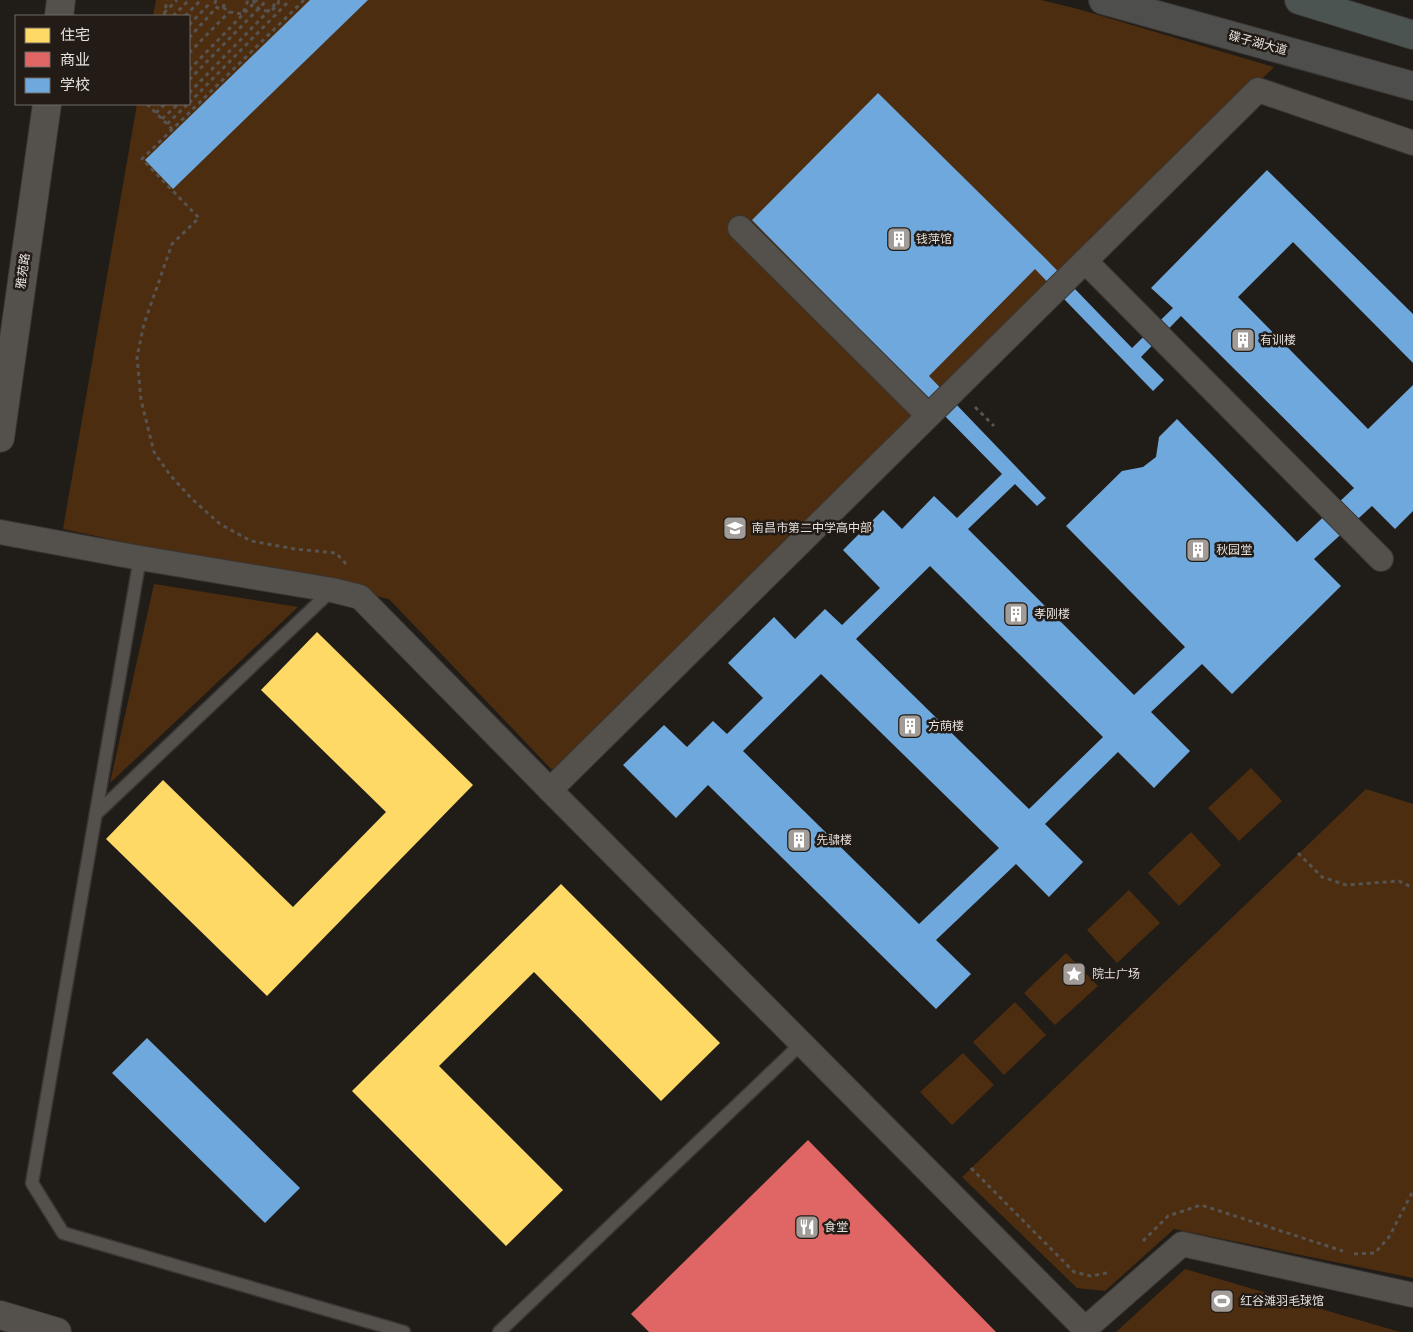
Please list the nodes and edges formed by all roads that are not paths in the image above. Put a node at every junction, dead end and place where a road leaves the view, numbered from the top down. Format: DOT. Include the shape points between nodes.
graph roads {
  1 [pos="61,0"];
  2 [pos="1103,0"];
  3 [pos="1299,0"];
  4 [pos="59,15"];
  5 [pos="1413,34"];
  6 [pos="1413,86"];
  7 [pos="47,105"];
  8 [pos="1413,143"];
  9 [pos="740,228"];
  10 [pos="1085,261"];
  11 [pos="928,415"];
  12 [pos="0,438"];
  13 [pos="0,532"];
  14 [pos="140,558"];
  15 [pos="1382,559"];
  16 [pos="332,590"];
  17 [pos="550,790"];
  18 [pos="96,814"];
  19 [pos="802,1043"];
  20 [pos="1413,1295"];
  21 [pos="0,1315"];
  22 [pos="1085,1330"];
  23 [pos="57,1332"];
  24 [pos="404,1332"];
  25 [pos="499,1332"];
  1 -- 4 [label="street"];
  2 -- 6 [label="main road, 碟子湖大道"];
  3 -- 5 [label="highway"];
  7 -- 12 [label="street, 雅苑路"];
  8 -- 10 [label="street" via="1258,90"];
  9 -- 11 [label="street"];
  10 -- 11 [label="street"];
  10 -- 15 [label="street"];
  11 -- 17 [label="street"];
  13 -- 14 [label="street"];
  14 -- 16 [label="street"];
  14 -- 18 [label="lane"];
  16 -- 17 [label="street" via="360,596"];
  16 -- 18 [label="lane"];
  17 -- 19 [label="street"];
  18 -- 24 [label="lane" via="32,1183 62,1233"];
  19 -- 22 [label="street"];
  19 -- 25 [label="lane"];
  20 -- 22 [label="street" via="1182,1244"];
  21 -- 23 [label="street"];
}
